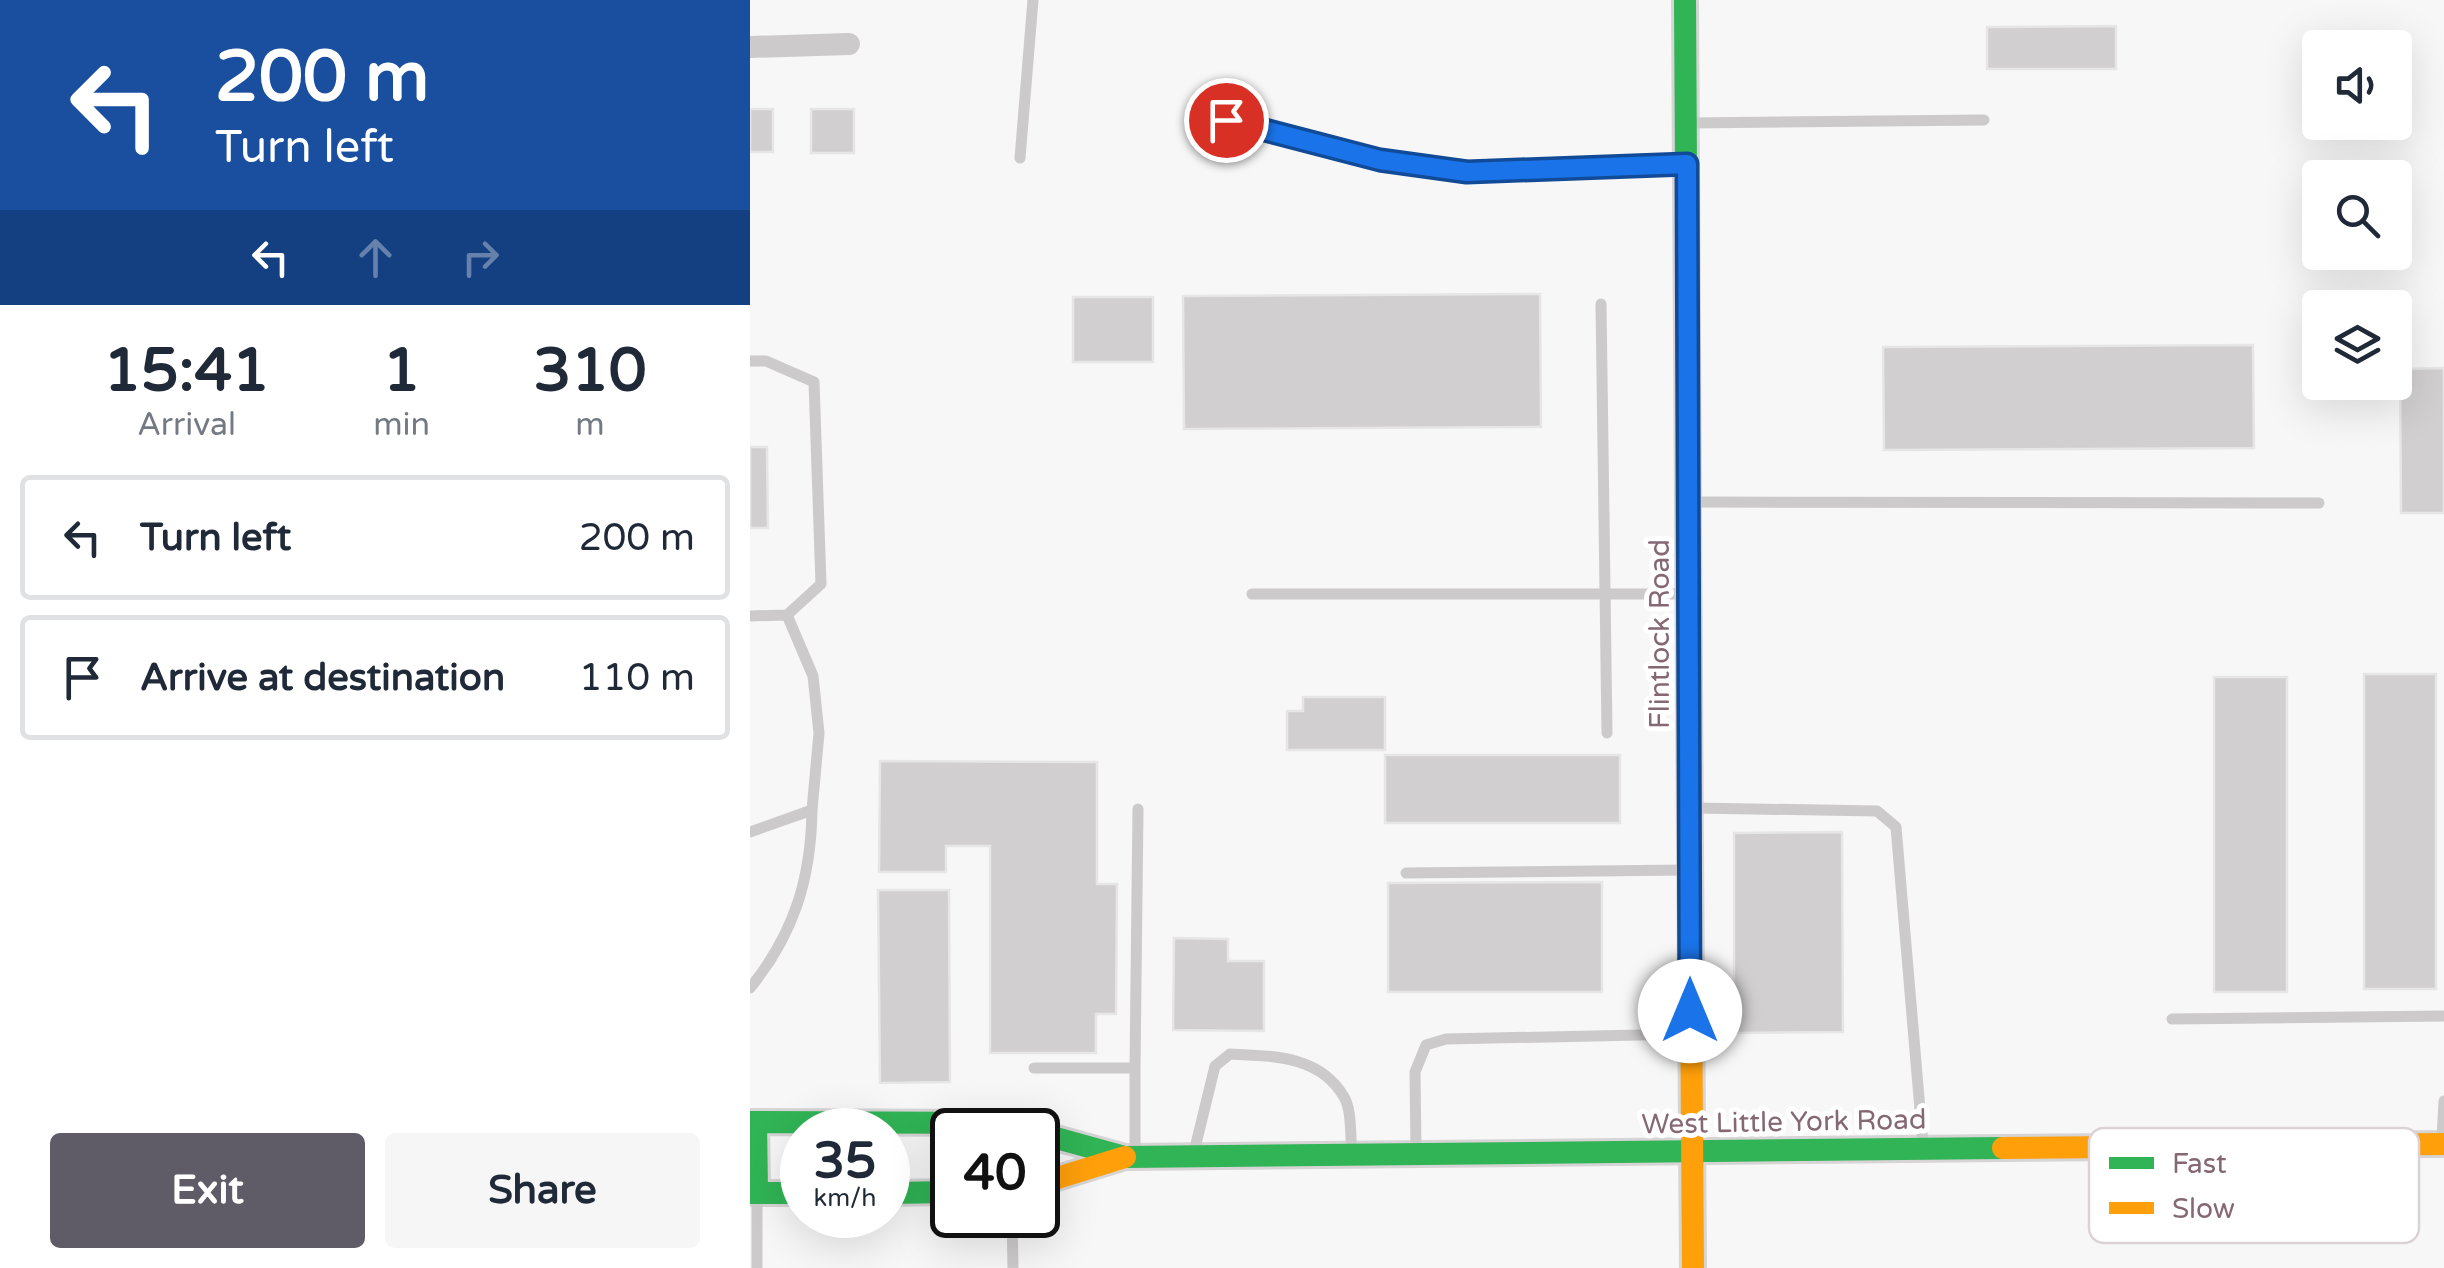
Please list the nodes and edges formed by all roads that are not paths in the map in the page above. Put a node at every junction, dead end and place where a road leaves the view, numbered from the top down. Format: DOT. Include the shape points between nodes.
graph roads {
  1 [pos="1032,0"];
  2 [pos="1685,0"];
  3 [pos="850,44"];
  4 [pos="750,47"];
  5 [pos="1226,120"];
  6 [pos="1984,120"];
  7 [pos="1686,123"];
  8 [pos="1020,158"];
  9 [pos="1687,164"];
  10 [pos="1601,304"];
  11 [pos="750,362"];
  12 [pos="1689,502"];
  13 [pos="2319,503"];
  14 [pos="1252,594"];
  15 [pos="1606,594"];
  16 [pos="1690,594"];
  17 [pos="787,615"];
  18 [pos="750,616"];
  19 [pos="1608,734"];
  20 [pos="1690,808"];
  21 [pos="1138,809"];
  22 [pos="812,810"];
  23 [pos="750,832"];
  24 [pos="1690,870"];
  25 [pos="1406,873"];
  26 [pos="750,988"];
  27 [pos="2444,1016"];
  28 [pos="2172,1019"];
  29 [pos="1690,1034"];
  30 [pos="1034,1068"];
  31 [pos="1135,1068"];
  32 [pos="2444,1100"];
  33 [pos="753,1122"];
  34 [pos="930,1123"];
  35 [pos="1060,1139"];
  36 [pos="2443,1144"];
  37 [pos="2089,1148"];
  38 [pos="1924,1150"];
  39 [pos="1692,1154"];
  40 [pos="1352,1156"];
  41 [pos="1416,1156"];
  42 [pos="1130,1157"];
  43 [pos="1193,1157"];
  44 [pos="1060,1178"];
  45 [pos="753,1193"];
  46 [pos="780,1193"];
  47 [pos="1012,1238"];
  48 [pos="758,1268"];
  49 [pos="1013,1268"];
  50 [pos="1693,1268"];
  1 -- 8 [label="lane"];
  2 -- 7 [label="main road, Flintlock Road"];
  3 -- 4 [label="street"];
  5 -- 9 [label="lane" via="1380,160 1467,172"];
  6 -- 7 [label="lane"];
  7 -- 9 [label="main road, Flintlock Road"];
  9 -- 12 [label="main road, Flintlock Road"];
  10 -- 15 [label="lane"];
  11 -- 17 [label="lane" via="766,361 814,382 821,584"];
  12 -- 13 [label="lane"];
  12 -- 16 [label="main road, Flintlock Road"];
  14 -- 15 [label="lane"];
  15 -- 16 [label="lane"];
  15 -- 19 [label="lane"];
  16 -- 20 [label="main road, Flintlock Road"];
  17 -- 18 [label="lane"];
  17 -- 22 [label="lane" via="813,676 818,732"];
  20 -- 24 [label="main road, Flintlock Road"];
  20 -- 38 [label="lane" via="1877,810 1896,827"];
  21 -- 31 [label="lane"];
  22 -- 23 [label="lane"];
  22 -- 26 [label="lane" via="801,901 774,958"];
  24 -- 25 [label="lane"];
  24 -- 29 [label="main road, Flintlock Road"];
  27 -- 28 [label="lane"];
  29 -- 39 [label="main road, Flintlock Road"];
  29 -- 41 [label="lane" via="1446,1039 1426,1045 1415,1072"];
  30 -- 31 [label="lane"];
  31 -- 42 [label="lane"];
  32 -- 36 [label="lane"];
  33 -- 34 [label="main road"];
  33 -- 45 [label="main road"];
  35 -- 42 [label="main road, West Little York Road"];
  37 -- 38 [label="main road, West Little York Road"];
  38 -- 39 [label="main road, West Little York Road"];
  39 -- 41 [label="main road, West Little York Road"];
  39 -- 50 [label="main road, Flintlock Road"];
  40 -- 41 [label="main road, West Little York Road"];
  40 -- 43 [label="main road, West Little York Road"];
  40 -- 43 [label="lane" via="1346,1099 1322,1073 1286,1056 1230,1054 1215,1066"];
  42 -- 43 [label="main road, West Little York Road"];
  42 -- 44 [label="main road, West Little York Road"];
  45 -- 46 [label="main road"];
  45 -- 48 [label="lane"];
  47 -- 49 [label="lane"];
}
